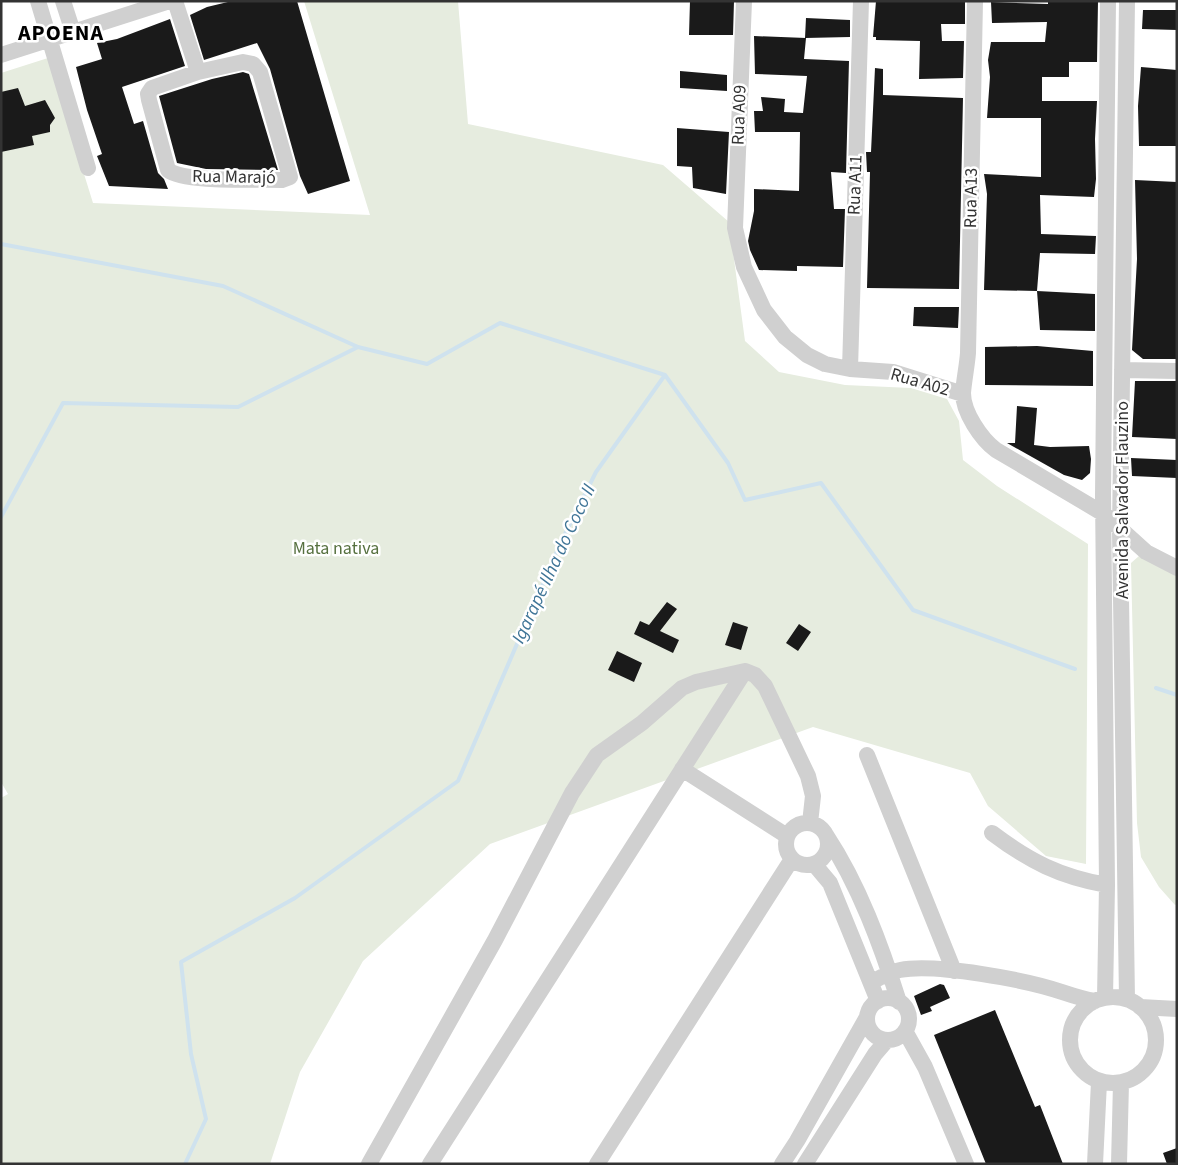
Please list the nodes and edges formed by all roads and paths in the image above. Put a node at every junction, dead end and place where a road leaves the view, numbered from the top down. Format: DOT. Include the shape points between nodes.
graph roads {
  1 [pos="38,1"];
  2 [pos="63,1"];
  3 [pos="170,1"];
  4 [pos="175,1"];
  5 [pos="744,1"];
  6 [pos="861,1"];
  7 [pos="976,1"];
  8 [pos="1108,1"];
  9 [pos="1128,1"];
  10 [pos="74,32"];
  11 [pos="50,40"];
  12 [pos="1,55"];
  13 [pos="198,72"];
  14 [pos="88,168"];
  15 [pos="734,228"];
  16 [pos="850,369"];
  17 [pos="1122,370"];
  18 [pos="1177,371"];
  19 [pos="963,394"];
  20 [pos="1104,514"];
  21 [pos="1120,531"];
  22 [pos="1177,568"];
  23 [pos="745,671"];
  24 [pos="867,755"];
  25 [pos="682,768"];
  26 [pos="810,823"];
  27 [pos="992,833"];
  28 [pos="826,835"];
  29 [pos="787,836"];
  30 [pos="792,859"];
  31 [pos="814,864"];
  32 [pos="1107,885"];
  33 [pos="954,971"];
  34 [pos="889,972"];
  35 [pos="872,982"];
  36 [pos="1100,999"];
  37 [pos="878,1001"];
  38 [pos="899,1002"];
  39 [pos="1133,1003"];
  40 [pos="1177,1009"];
  41 [pos="867,1017"];
  42 [pos="905,1031"];
  43 [pos="887,1040"];
  44 [pos="1099,1082"];
  45 [pos="1121,1083"];
  46 [pos="797,1141"];
  47 [pos="811,1161"];
  48 [pos="784,1163"];
  49 [pos="369,1164"];
  50 [pos="430,1164"];
  51 [pos="597,1164"];
  52 [pos="966,1164"];
  53 [pos="1095,1164"];
  54 [pos="1119,1164"];
  1 -- 11 [label="street"];
  2 -- 10 [label="street"];
  3 -- 10 [label="street"];
  4 -- 13 [label="street"];
  5 -- 15 [label="street, Rua A09"];
  6 -- 16 [label="street, Rua A11"];
  7 -- 19 [label="street, Rua A13" via="968,345"];
  8 -- 20 [label="street, Avenida Salvador Flauzino"];
  9 -- 17 [label="street, Avenida Salvador Flauzino"];
  10 -- 11 [label="street"];
  11 -- 12 [label="street"];
  11 -- 14 [label="street"];
  13 -- 13 [label="street, Rua Marajó" via="152,88 148,94 168,170 193,178 282,180 290,176 260,72 253,64 233,63"];
  15 -- 16 [label="street, Rua A02" via="744,267 774,325 807,355 825,364"];
  16 -- 19 [label="street, Rua A02" via="893,372"];
  17 -- 18 [label="street"];
  17 -- 21 [label="street, Avenida Salvador Flauzino"];
  19 -- 20 [label="street, Rua A02" via="977,431 986,443"];
  20 -- 21 [label="street, Rua A02"];
  20 -- 32 [label="street, Avenida Salvador Flauzino"];
  21 -- 22 [label="street, Rua A02" via="1146,552"];
  21 -- 39 [label="street, Avenida Salvador Flauzino"];
  23 -- 25 [label="street"];
  23 -- 26 [label="street" via="755,675 765,686 808,776 813,796"];
  23 -- 49 [label="street" via="682,688 597,756 572,793 495,940"];
  24 -- 33 [label="street"];
  25 -- 29 [label="street"];
  25 -- 50 [label="street"];
  26 -- 28 [label="street"];
  26 -- 29 [label="street" via="796,826"];
  27 -- 32 [label="street" via="1060,875"];
  28 -- 31 [label="street" via="827,849 820,861"];
  28 -- 34 [label="street" via="846,868"];
  29 -- 30 [label="street" via="786,848"];
  30 -- 31 [label="street" via="801,864"];
  30 -- 51 [label="street"];
  31 -- 35 [label="street" via="830,883"];
  32 -- 36 [label="street, Avenida Salvador Flauzino"];
  33 -- 34 [label="street" via="902,969"];
  33 -- 36 [label="street" via="1017,981 1077,998"];
  34 -- 35 [label="street"];
  34 -- 38 [label="street"];
  35 -- 37 [label="street"];
  36 -- 39 [label="street"];
  36 -- 44 [label="street" via="1084,1008 1076,1018 1070,1030 1069,1043 1078,1067"];
  37 -- 38 [label="street" via="890,998"];
  37 -- 41 [label="street"];
  38 -- 42 [label="street" via="908,1015"];
  39 -- 40 [label="street"];
  39 -- 45 [label="street" via="1154,1027 1155,1051 1142,1072"];
  41 -- 43 [label="street" via="867,1024 874,1035"];
  41 -- 46 [label="street"];
  42 -- 43 [label="street"];
  42 -- 52 [label="street" via="925,1066"];
  43 -- 47 [label="street"];
  44 -- 45 [label="street"];
  44 -- 53 [label="street"];
  45 -- 54 [label="street"];
  46 -- 47 [label="street"];
  46 -- 48 [label="street"];
}
